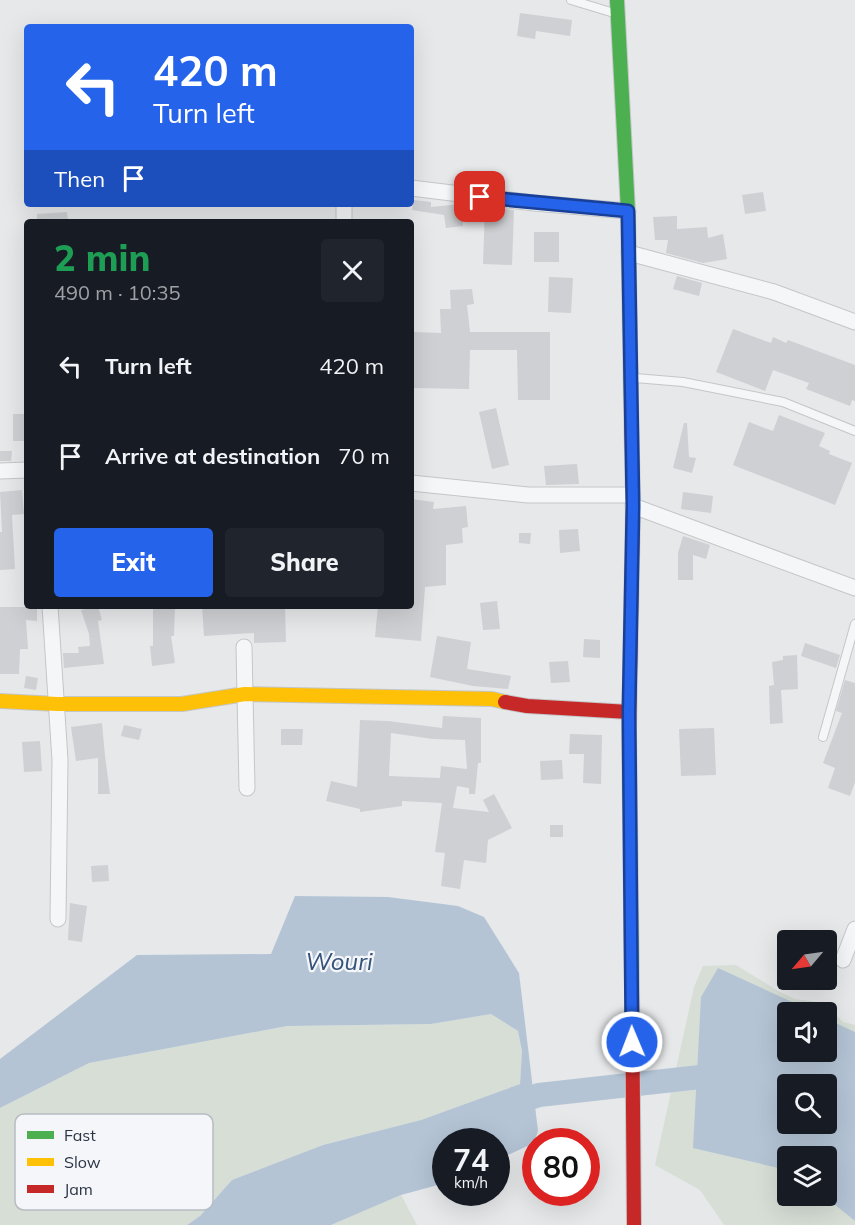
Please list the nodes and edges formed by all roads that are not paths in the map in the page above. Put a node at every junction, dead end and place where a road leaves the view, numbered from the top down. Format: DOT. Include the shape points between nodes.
graph roads {
  1 [pos="571,0"];
  2 [pos="618,7"];
  3 [pos="414,188"];
  4 [pos="628,211"];
  5 [pos="629,253"];
  6 [pos="855,322"];
  7 [pos="630,377"];
  8 [pos="855,431"];
  9 [pos="24,470"];
  10 [pos="0,471"];
  11 [pos="414,483"];
  12 [pos="632,500"];
  13 [pos="855,588"];
  14 [pos="50,609"];
  15 [pos="855,624"];
  16 [pos="244,647"];
  17 [pos="245,694"];
  18 [pos="0,701"];
  19 [pos="57,704"];
  20 [pos="629,712"];
  21 [pos="823,737"];
  22 [pos="247,788"];
  23 [pos="58,919"];
  24 [pos="855,929"];
  25 [pos="843,960"];
  26 [pos="634,1225"];
  1 -- 2 [label="lane"];
  2 -- 4 [label="main road"];
  3 -- 4 [label="street"];
  4 -- 5 [label="main road"];
  5 -- 6 [label="street" via="774,292"];
  5 -- 7 [label="main road"];
  7 -- 8 [label="lane" via="684,382 783,402"];
  7 -- 12 [label="main road"];
  9 -- 10 [label="street"];
  11 -- 12 [label="street"];
  12 -- 13 [label="street"];
  12 -- 20 [label="main road"];
  14 -- 19 [label="street"];
  15 -- 21 [label="lane"];
  16 -- 17 [label="street"];
  17 -- 19 [label="main road" via="182,704"];
  17 -- 20 [label="main road" via="492,699 527,706"];
  17 -- 22 [label="street"];
  18 -- 19 [label="main road"];
  19 -- 23 [label="street"];
  20 -- 26 [label="main road"];
  24 -- 25 [label="street"];
}
